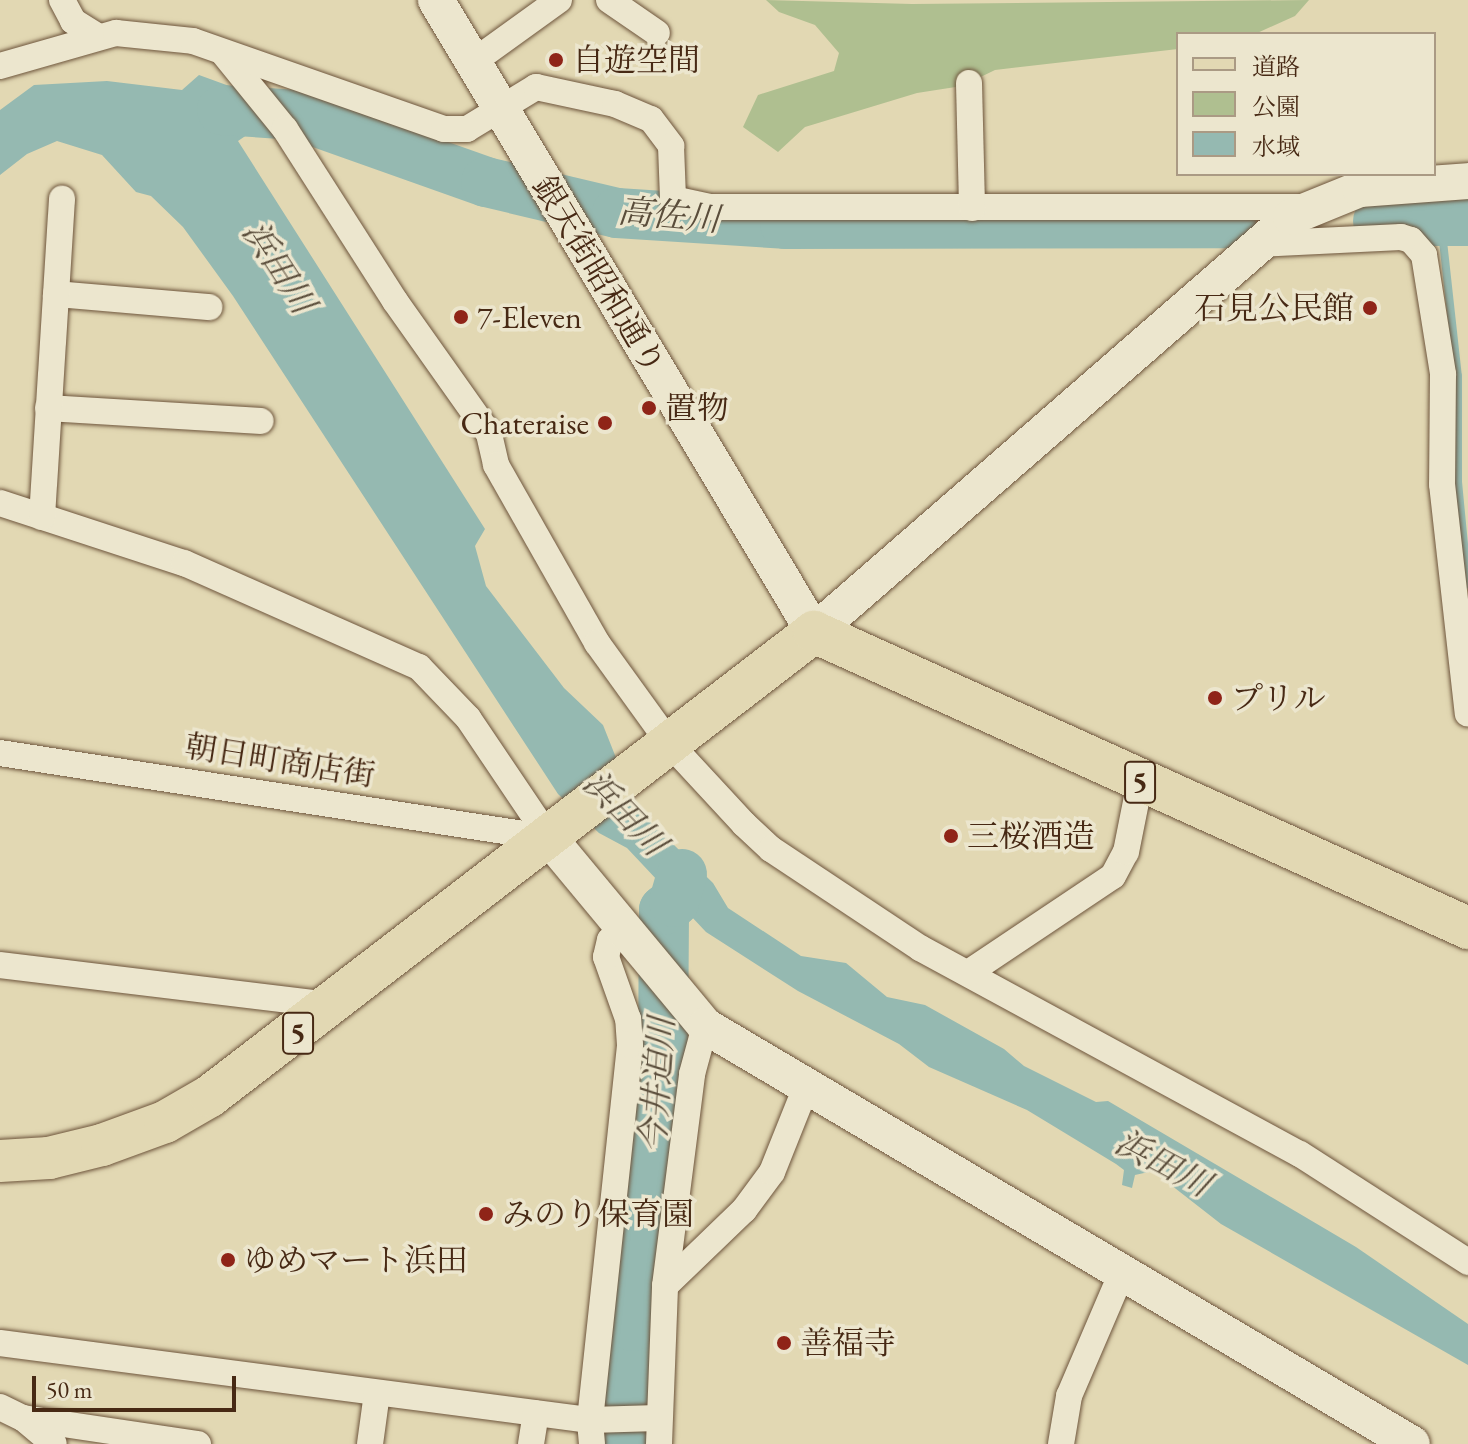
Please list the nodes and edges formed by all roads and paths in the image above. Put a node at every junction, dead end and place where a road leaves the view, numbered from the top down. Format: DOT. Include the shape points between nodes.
graph roads {
  1 [pos="62,0"];
  2 [pos="436,0"];
  3 [pos="559,0"];
  4 [pos="609,0"];
  5 [pos="657,33"];
  6 [pos="95,35"];
  7 [pos="224,54"];
  8 [pos="473,62"];
  9 [pos="0,66"];
  10 [pos="969,83"];
  11 [pos="504,111"];
  12 [pos="1468,181"];
  13 [pos="62,199"];
  14 [pos="1312,207"];
  15 [pos="972,208"];
  16 [pos="1257,244"];
  17 [pos="56,294"];
  18 [pos="209,307"];
  19 [pos="48,408"];
  20 [pos="261,421"];
  21 [pos="0,503"];
  22 [pos="42,517"];
  23 [pos="1461,594"];
  24 [pos="814,632"];
  25 [pos="1468,714"];
  26 [pos="668,746"];
  27 [pos="0,753"];
  28 [pos="1140,782"];
  29 [pos="554,834"];
  30 [pos="1468,928"];
  31 [pos="634,943"];
  32 [pos="0,965"];
  33 [pos="968,973"];
  34 [pos="335,1005"];
  35 [pos="705,1026"];
  36 [pos="806,1087"];
  37 [pos="0,1161"];
  38 [pos="1468,1262"];
  39 [pos="1123,1270"];
  40 [pos="665,1286"];
  41 [pos="0,1343"];
  42 [pos="377,1393"];
  43 [pos="12,1413"];
  44 [pos="536,1413"];
  45 [pos="656,1427"];
  46 [pos="595,1428"];
  47 [pos="54,1444"];
  48 [pos="198,1444"];
  49 [pos="370,1444"];
  50 [pos="531,1444"];
  51 [pos="1061,1444"];
  52 [pos="1412,1444"];
  1 -- 6 [label="street" via="73,21"];
  2 -- 8 [label="street, 銀天街昭和通り"];
  3 -- 8 [label="street"];
  4 -- 5 [label="street"];
  6 -- 7 [label="street" via="193,41"];
  6 -- 9 [label="street"];
  7 -- 11 [label="street" via="444,129 467,129"];
  7 -- 26 [label="street" via="285,129 395,301 489,434 496,465 531,532 597,643"];
  8 -- 11 [label="street, 銀天街昭和通り"];
  10 -- 15 [label="street"];
  11 -- 15 [label="street" via="536,87 615,104 651,119 671,146 673,199 711,207"];
  11 -- 24 [label="street, 銀天街昭和通り"];
  12 -- 14 [label="street" via="1360,189"];
  13 -- 17 [label="street"];
  14 -- 15 [label="street"];
  14 -- 16 [label="street"];
  16 -- 23 [label="street" via="1401,237 1424,255 1443,374 1442,484"];
  16 -- 24 [label="street"];
  17 -- 18 [label="street"];
  17 -- 19 [label="street"];
  19 -- 20 [label="street"];
  19 -- 22 [label="street"];
  21 -- 22 [label="street"];
  22 -- 29 [label="street" via="184,563 419,667 468,718"];
  23 -- 25 [label="street"];
  24 -- 26 [label="main road, 5"];
  24 -- 28 [label="main road, 5"];
  26 -- 29 [label="main road, 5"];
  26 -- 33 [label="street" via="771,849 873,918"];
  27 -- 29 [label="street, 朝日町商店街"];
  28 -- 30 [label="main road, 5"];
  28 -- 33 [label="street" via="1126,852 1113,876"];
  29 -- 31 [label="street"];
  29 -- 34 [label="main road, 5"];
  31 -- 35 [label="street"];
  31 -- 46 [label="street" via="610,940 606,957 628,1019 628,1076"];
  32 -- 34 [label="street"];
  33 -- 38 [label="street" via="1300,1154"];
  34 -- 37 [label="main road, 5" via="210,1096 165,1122 75,1152"];
  35 -- 36 [label="street"];
  35 -- 40 [label="street" via="692,1074"];
  36 -- 39 [label="street"];
  36 -- 40 [label="street" via="772,1172 744,1210"];
  39 -- 51 [label="street" via="1069,1396"];
  39 -- 52 [label="street"];
  40 -- 45 [label="street"];
  41 -- 42 [label="street"];
  42 -- 44 [label="street"];
  42 -- 49 [label="street"];
  43 -- 47 [label="street"];
  43 -- 48 [label="street"];
  44 -- 46 [label="street"];
  44 -- 50 [label="street"];
  45 -- 46 [label="street"];
}
